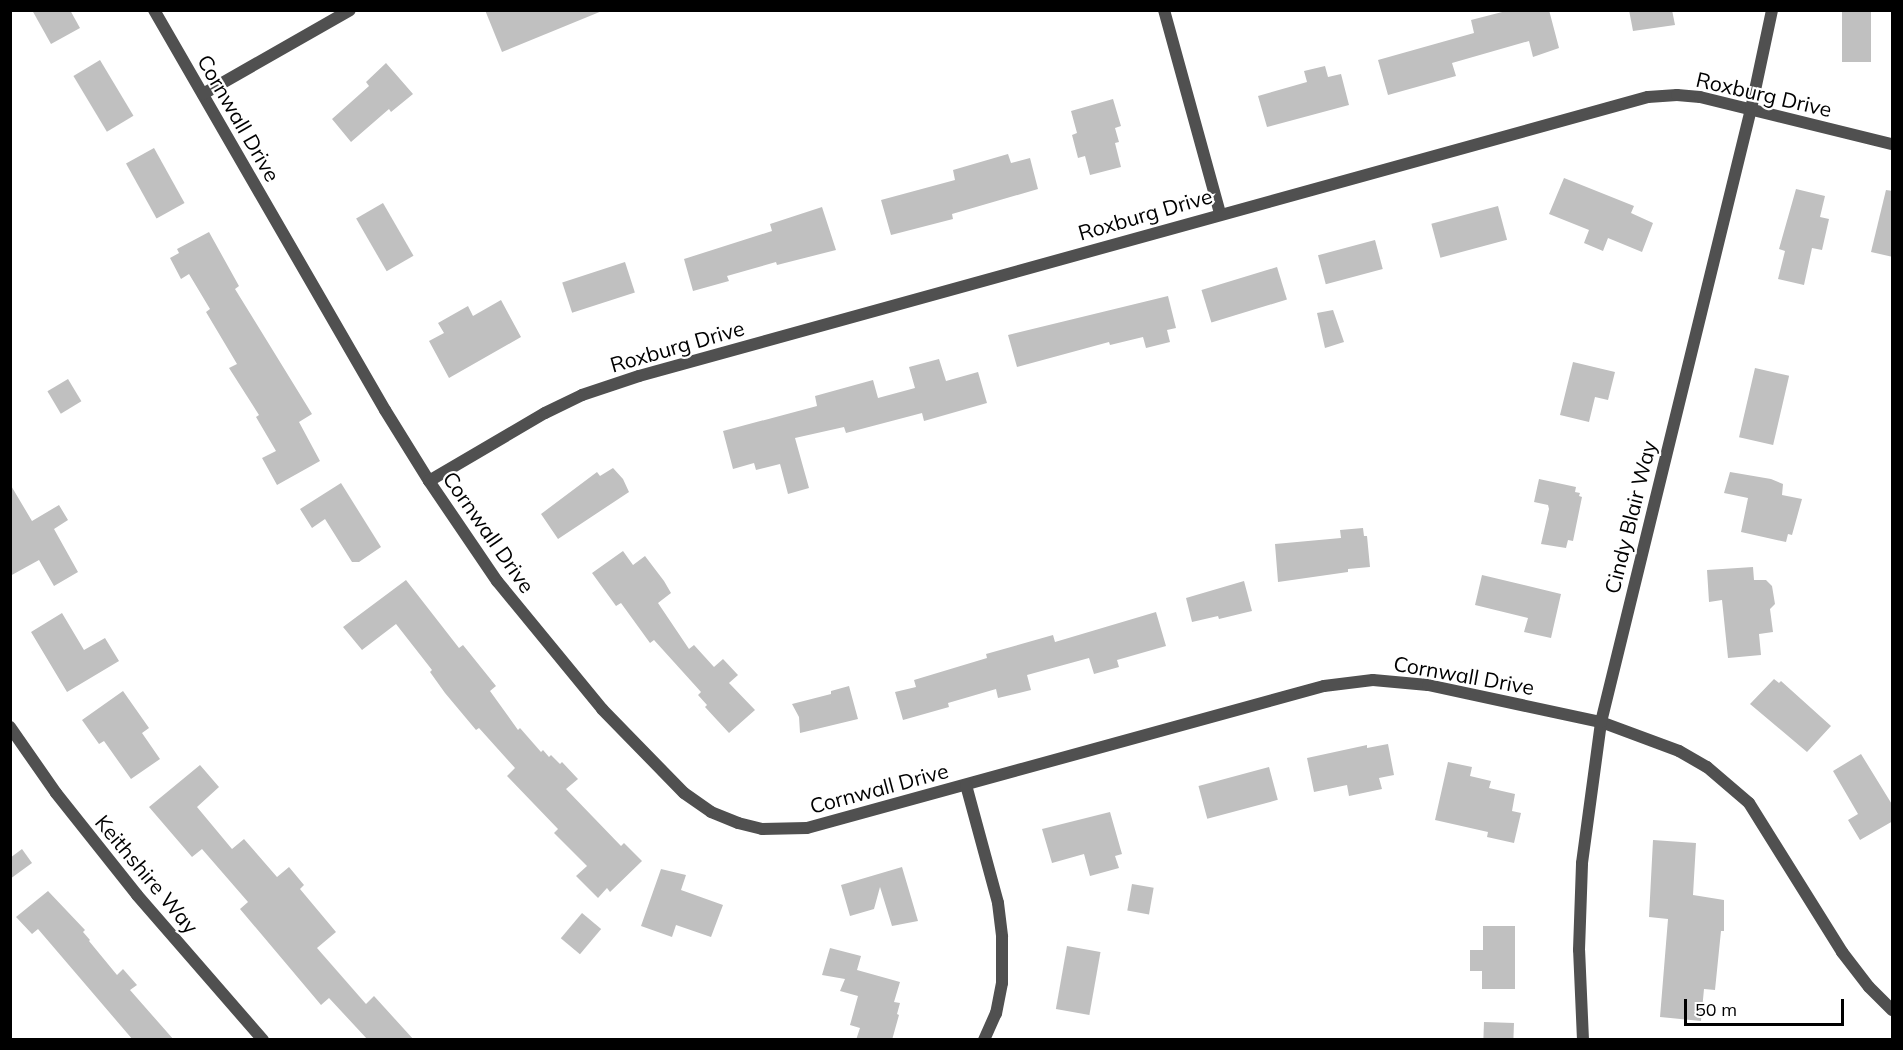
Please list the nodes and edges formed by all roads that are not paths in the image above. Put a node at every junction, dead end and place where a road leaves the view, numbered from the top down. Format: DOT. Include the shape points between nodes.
graph roads {
  1 [pos="154,10"];
  2 [pos="350,10"];
  3 [pos="1164,10"];
  4 [pos="1772,10"];
  5 [pos="203,94"];
  6 [pos="1751,109"];
  7 [pos="1893,144"];
  8 [pos="1220,213"];
  9 [pos="429,481"];
  10 [pos="1601,722"];
  11 [pos="10,727"];
  12 [pos="966,785"];
  13 [pos="1893,1010"];
  14 [pos="263,1040"];
  15 [pos="984,1040"];
  16 [pos="1583,1040"];
  1 -- 5 [label="street, Cornwall Drive"];
  2 -- 5 [label="street"];
  3 -- 8 [label="street"];
  4 -- 6 [label="street, Cindy Blair Way"];
  5 -- 9 [label="street, Cornwall Drive"];
  6 -- 7 [label="street, Roxburg Drive"];
  6 -- 8 [label="street, Roxburg Drive" via="1677,95 1648,97"];
  6 -- 10 [label="street, Cindy Blair Way"];
  8 -- 9 [label="street, Roxburg Drive" via="610,386 545,413"];
  9 -- 12 [label="street, Cornwall Drive" via="497,581 602,709 684,793 711,812 762,829 807,828"];
  10 -- 12 [label="street, Cornwall Drive" via="1399,680 1351,681"];
  10 -- 13 [label="street, Cornwall Drive" via="1679,750 1707,767 1749,803 1842,952"];
  10 -- 16 [label="street, Cindy Blair Way" via="1582,863 1579,950"];
  11 -- 14 [label="street, Keithshire Way" via="56,793 137,895"];
  12 -- 15 [label="street" via="998,903 1002,937 1002,983 996,1013"];
}
